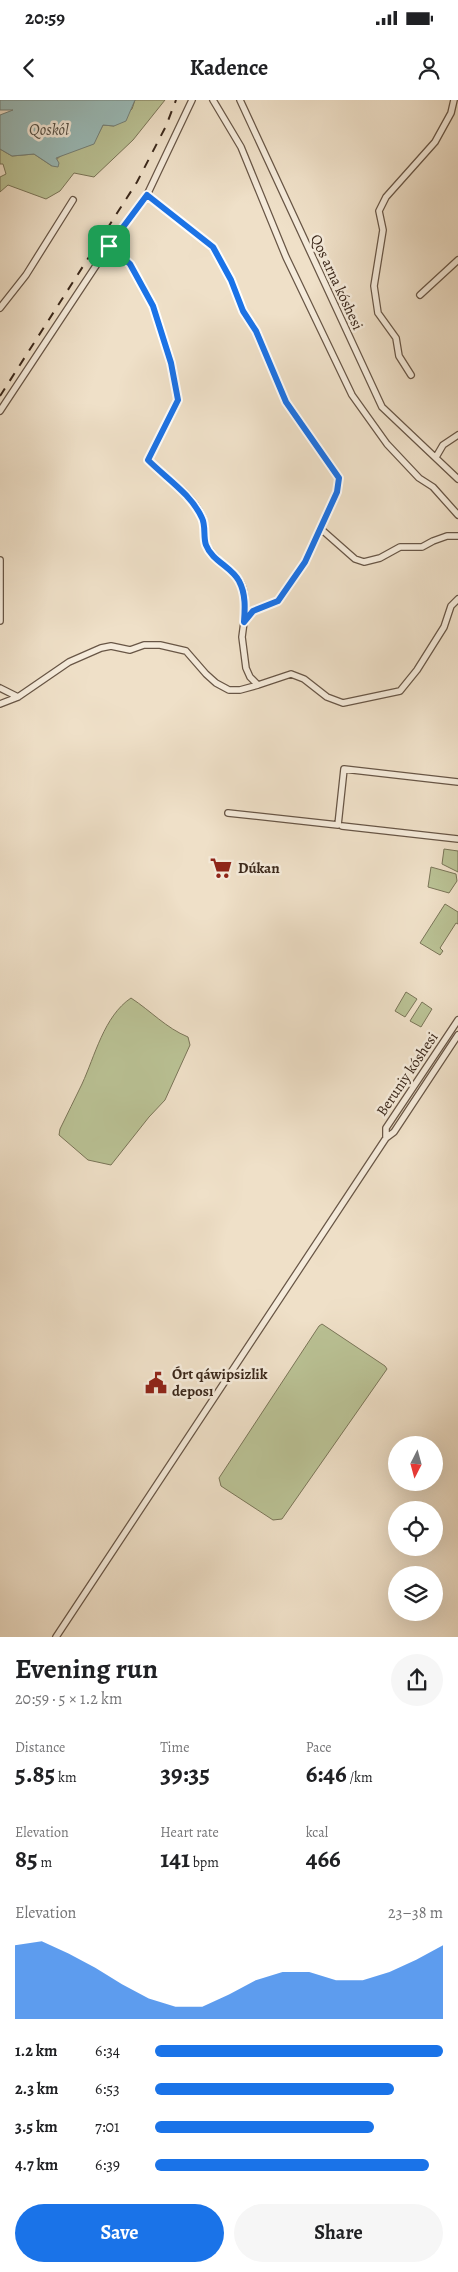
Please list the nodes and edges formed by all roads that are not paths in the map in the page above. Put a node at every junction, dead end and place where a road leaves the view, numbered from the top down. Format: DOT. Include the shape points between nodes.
graph roads {
  1 [pos="192,100"];
  2 [pos="213,100"];
  3 [pos="240,100"];
  4 [pos="454,100"];
  5 [pos="147,195"];
  6 [pos="73,200"];
  7 [pos="109,246"];
  8 [pos="458,260"];
  9 [pos="420,295"];
  10 [pos="0,308"];
  11 [pos="411,375"];
  12 [pos="0,411"];
  13 [pos="458,435"];
  14 [pos="436,457"];
  15 [pos="458,479"];
  16 [pos="458,515"];
  17 [pos="321,529"];
  18 [pos="458,536"];
  19 [pos="0,560"];
  20 [pos="458,599"];
  21 [pos="0,621"];
  22 [pos="244,622"];
  23 [pos="258,685"];
  24 [pos="0,688"];
  25 [pos="18,697"];
  26 [pos="0,704"];
  27 [pos="458,782"];
  28 [pos="228,813"];
  29 [pos="340,825"];
  30 [pos="458,839"];
  31 [pos="458,1020"];
  32 [pos="458,1035"];
  33 [pos="439,1050"];
  34 [pos="446,1054"];
  35 [pos="386,1138"];
  36 [pos="56,1637"];
  1 -- 5 [label="street"];
  2 -- 16 [label="street" via="241,147 286,257 352,395 387,444"];
  3 -- 14 [label="street, Qos arna kóshesi" via="382,406"];
  4 -- 11 [label="street" via="451,114 435,142 386,196 379,212 383,230 374,286 378,313 396,338 399,356"];
  5 -- 7 [label="street"];
  5 -- 17 [label="street" via="213,247 256,331 286,402 339,478 337,492"];
  6 -- 10 [label="street" via="26,275"];
  7 -- 12 [label="street"];
  7 -- 22 [label="street" via="130,264 153,306 171,363 178,400 148,460 179,486 203,519 206,545 239,580 245,598"];
  8 -- 9 [label="street"];
  13 -- 14 [label="street" via="443,445"];
  14 -- 15 [label="street, Qos arna kóshesi"];
  17 -- 18 [label="street" via="355,559 364,562 400,547 422,547 447,536"];
  17 -- 22 [label="street" via="305,562 278,601 253,611"];
  19 -- 21 [label="street"];
  20 -- 23 [label="street" via="417,670 400,691 343,703 327,697 304,679 291,674"];
  22 -- 23 [label="street" via="242,637 246,668"];
  23 -- 25 [label="street" via="229,690 206,674 186,651 160,645 130,650 111,646 70,662"];
  24 -- 25 [label="street"];
  25 -- 26 [label="street"];
  27 -- 29 [label="street" via="344,769"];
  28 -- 29 [label="street"];
  29 -- 30 [label="street"];
  31 -- 33 [label="street, Beruniy kóshesi"];
  32 -- 34 [label="street, Beruniy kóshesi"];
  33 -- 34 [label="street"];
  33 -- 35 [label="street, Beruniy kóshesi" via="386,1128"];
  34 -- 35 [label="street, Beruniy kóshesi" via="394,1132"];
  35 -- 36 [label="street"];
}
